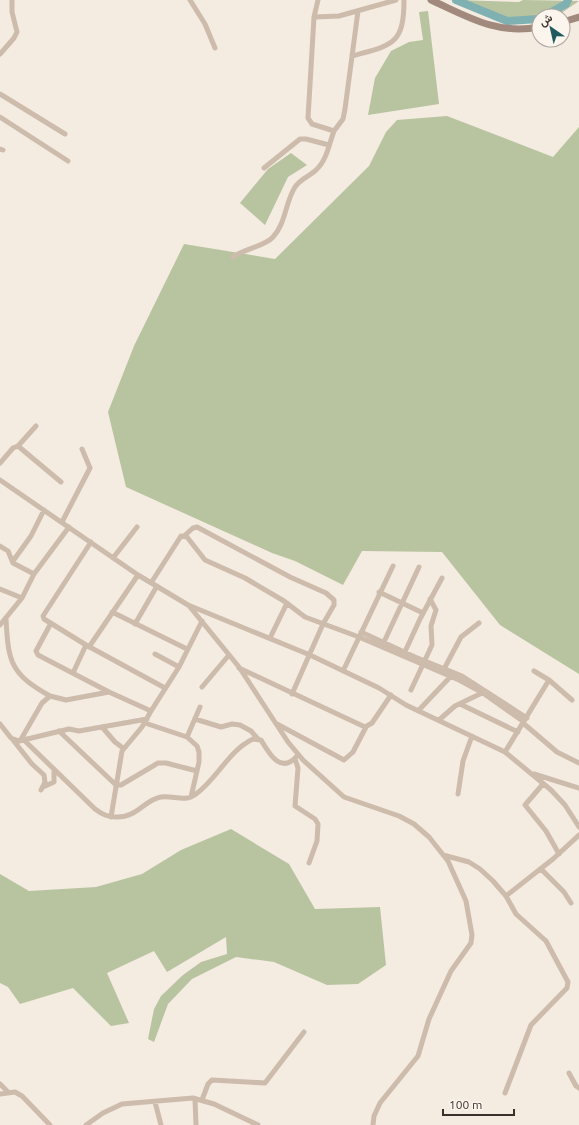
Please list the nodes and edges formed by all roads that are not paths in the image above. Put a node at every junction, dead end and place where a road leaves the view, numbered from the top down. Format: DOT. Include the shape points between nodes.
graph roads {
  1 [pos="12,0"];
  2 [pos="190,0"];
  3 [pos="318,0"];
  4 [pos="396,0"];
  5 [pos="404,0"];
  6 [pos="431,0"];
  7 [pos="358,11"];
  8 [pos="314,17"];
  9 [pos="531,28"];
  10 [pos="215,48"];
  11 [pos="0,54"];
  12 [pos="352,56"];
  13 [pos="0,94"];
  14 [pos="0,117"];
  15 [pos="334,131"];
  16 [pos="65,134"];
  17 [pos="329,145"];
  18 [pos="68,161"];
  19 [pos="264,168"];
  20 [pos="233,257"];
  21 [pos="36,426"];
  22 [pos="18,446"];
  23 [pos="82,450"];
  24 [pos="0,463"];
  25 [pos="0,480"];
  26 [pos="61,482"];
  27 [pos="44,510"];
  28 [pos="62,522"];
  29 [pos="69,527"];
  30 [pos="137,527"];
  31 [pos="184,536"];
  32 [pos="90,542"];
  33 [pos="0,546"];
  34 [pos="113,558"];
  35 [pos="13,561"];
  36 [pos="393,566"];
  37 [pos="419,567"];
  38 [pos="34,574"];
  39 [pos="138,575"];
  40 [pos="442,578"];
  41 [pos="151,583"];
  42 [pos="157,586"];
  43 [pos="0,589"];
  44 [pos="379,592"];
  45 [pos="22,598"];
  46 [pos="430,599"];
  47 [pos="286,603"];
  48 [pos="401,603"];
  49 [pos="188,605"];
  50 [pos="112,612"];
  51 [pos="423,613"];
  52 [pos="209,614"];
  53 [pos="6,618"];
  54 [pos="51,623"];
  55 [pos="204,623"];
  56 [pos="479,623"];
  57 [pos="135,624"];
  58 [pos="323,624"];
  59 [pos="0,625"];
  60 [pos="360,635"];
  61 [pos="270,638"];
  62 [pos="383,645"];
  63 [pos="88,646"];
  64 [pos="187,649"];
  65 [pos="155,654"];
  66 [pos="229,655"];
  67 [pos="310,655"];
  68 [pos="404,655"];
  69 [pos="423,663"];
  70 [pos="239,667"];
  71 [pos="179,668"];
  72 [pos="444,669"];
  73 [pos="344,671"];
  74 [pos="534,671"];
  75 [pos="73,674"];
  76 [pos="452,674"];
  77 [pos="549,680"];
  78 [pos="202,687"];
  79 [pos="165,688"];
  80 [pos="411,690"];
  81 [pos="109,692"];
  82 [pos="485,692"];
  83 [pos="292,694"];
  84 [pos="391,695"];
  85 [pos="50,696"];
  86 [pos="572,700"];
  87 [pos="460,704"];
  88 [pos="200,707"];
  89 [pos="418,711"];
  90 [pos="151,712"];
  91 [pos="195,719"];
  92 [pos="439,720"];
  93 [pos="146,721"];
  94 [pos="525,721"];
  95 [pos="0,724"];
  96 [pos="276,724"];
  97 [pos="102,727"];
  98 [pos="366,727"];
  99 [pos="59,731"];
  100 [pos="290,731"];
  101 [pos="282,732"];
  102 [pos="518,732"];
  103 [pos="472,736"];
  104 [pos="187,737"];
  105 [pos="12,739"];
  106 [pos="258,739"];
  107 [pos="22,740"];
  108 [pos="123,748"];
  109 [pos="505,752"];
  110 [pos="296,757"];
  111 [pos="579,763"];
  112 [pos="54,769"];
  113 [pos="197,771"];
  114 [pos="533,774"];
  115 [pos="543,784"];
  116 [pos="116,785"];
  117 [pos="579,788"];
  118 [pos="458,794"];
  119 [pos="191,797"];
  120 [pos="111,817"];
  121 [pos="579,827"];
  122 [pos="579,835"];
  123 [pos="559,854"];
  124 [pos="443,855"];
  125 [pos="309,863"];
  126 [pos="540,869"];
  127 [pos="506,896"];
  128 [pos="571,903"];
  129 [pos="304,1032"];
  130 [pos="569,1073"];
  131 [pos="0,1084"];
  132 [pos="579,1088"];
  133 [pos="8,1092"];
  134 [pos="505,1093"];
  135 [pos="0,1094"];
  136 [pos="195,1098"];
  137 [pos="202,1100"];
  138 [pos="155,1102"];
  139 [pos="50,1125"];
  140 [pos="86,1125"];
  141 [pos="161,1125"];
  142 [pos="196,1125"];
  143 [pos="258,1125"];
  144 [pos="373,1125"];
  1 -- 11 [label="street" via="17,32"];
  2 -- 10 [label="street" via="205,24"];
  3 -- 8 [label="street"];
  4 -- 7 [label="street"];
  5 -- 12 [label="street" via="401,33 386,45"];
  6 -- 9 [label="main road" via="496,28 513,30"];
  7 -- 8 [label="street"];
  7 -- 12 [label="street"];
  8 -- 15 [label="street" via="308,118 312,124"];
  12 -- 15 [label="street" via="343,119"];
  13 -- 16 [label="street"];
  14 -- 18 [label="street"];
  15 -- 17 [label="street"];
  17 -- 19 [label="street" via="300,139"];
  17 -- 20 [label="street" via="316,170 296,185 281,226 273,238"];
  21 -- 22 [label="street"];
  22 -- 24 [label="street"];
  22 -- 26 [label="street"];
  23 -- 28 [label="street" via="90,468"];
  25 -- 27 [label="street"];
  27 -- 28 [label="street"];
  27 -- 35 [label="street" via="31,536"];
  28 -- 29 [label="street"];
  29 -- 32 [label="street"];
  29 -- 38 [label="street"];
  30 -- 34 [label="street"];
  31 -- 41 [label="street" via="181,536"];
  31 -- 47 [label="street" via="205,560 245,578"];
  31 -- 58 [label="street" via="197,527 290,577 326,593 334,600 334,605"];
  32 -- 34 [label="street"];
  32 -- 54 [label="street" via="43,616"];
  33 -- 35 [label="street" via="8,551"];
  34 -- 39 [label="street"];
  35 -- 38 [label="street"];
  36 -- 44 [label="street"];
  37 -- 48 [label="street"];
  38 -- 45 [label="street"];
  39 -- 41 [label="street"];
  39 -- 50 [label="street"];
  40 -- 46 [label="street"];
  41 -- 42 [label="street"];
  42 -- 49 [label="street"];
  42 -- 57 [label="street"];
  43 -- 45 [label="street"];
  44 -- 48 [label="street"];
  44 -- 60 [label="street"];
  45 -- 53 [label="street"];
  46 -- 51 [label="street"];
  46 -- 69 [label="street" via="436,611 431,626 432,643"];
  47 -- 58 [label="street" via="305,617"];
  47 -- 61 [label="street"];
  48 -- 51 [label="street"];
  48 -- 62 [label="street"];
  49 -- 52 [label="street"];
  49 -- 55 [label="street"];
  50 -- 57 [label="street"];
  50 -- 63 [label="street"];
  51 -- 68 [label="street"];
  52 -- 55 [label="street"];
  52 -- 61 [label="street"];
  53 -- 59 [label="street"];
  53 -- 85 [label="street" via="9,652 15,669 21,677"];
  54 -- 63 [label="street"];
  54 -- 75 [label="street" via="36,651 38,656"];
  55 -- 64 [label="street"];
  55 -- 66 [label="street"];
  56 -- 72 [label="street" via="461,637"];
  57 -- 64 [label="street"];
  58 -- 60 [label="street"];
  58 -- 67 [label="street"];
  60 -- 62 [label="street"];
  60 -- 73 [label="street"];
  61 -- 67 [label="street"];
  62 -- 68 [label="street"];
  63 -- 75 [label="street"];
  63 -- 79 [label="street"];
  64 -- 71 [label="street"];
  65 -- 71 [label="street"];
  66 -- 70 [label="street"];
  66 -- 78 [label="street"];
  67 -- 73 [label="street"];
  67 -- 83 [label="street"];
  68 -- 69 [label="street"];
  69 -- 72 [label="street"];
  69 -- 76 [label="street"];
  69 -- 80 [label="street"];
  70 -- 83 [label="street"];
  70 -- 96 [label="street"];
  71 -- 79 [label="street"];
  72 -- 76 [label="street"];
  73 -- 84 [label="street"];
  74 -- 77 [label="street"];
  75 -- 81 [label="street"];
  76 -- 82 [label="street"];
  76 -- 89 [label="street"];
  77 -- 86 [label="street"];
  77 -- 94 [label="street"];
  79 -- 90 [label="street"];
  81 -- 85 [label="street" via="66,700"];
  81 -- 90 [label="street"];
  82 -- 87 [label="street"];
  82 -- 94 [label="street"];
  83 -- 98 [label="street"];
  84 -- 89 [label="street"];
  84 -- 98 [label="street" via="372,723"];
  85 -- 107 [label="street" via="42,703"];
  87 -- 92 [label="street"];
  87 -- 102 [label="street"];
  88 -- 91 [label="street"];
  89 -- 92 [label="street"];
  90 -- 93 [label="street"];
  91 -- 104 [label="street"];
  91 -- 106 [label="street" via="221,727 240,725 251,731"];
  92 -- 103 [label="street"];
  93 -- 97 [label="street"];
  93 -- 104 [label="street"];
  93 -- 108 [label="street"];
  94 -- 102 [label="street"];
  94 -- 111 [label="street" via="557,752"];
  95 -- 105 [label="street"];
  96 -- 100 [label="street"];
  96 -- 101 [label="street"];
  97 -- 99 [label="street"];
  97 -- 108 [label="street"];
  98 -- 100 [label="street" via="353,752 344,760"];
  99 -- 107 [label="street"];
  99 -- 116 [label="street"];
  100 -- 101 [label="street"];
  101 -- 110 [label="street"];
  102 -- 109 [label="street"];
  103 -- 109 [label="street"];
  103 -- 118 [label="street" via="463,761"];
  104 -- 113 [label="street" via="196,743 199,749"];
  105 -- 107 [label="street"];
  105 -- 112 [label="street" via="32,764 44,774 42,788 54,782"];
  106 -- 110 [label="street" via="276,761 288,763"];
  106 -- 119 [label="street" via="250,741 234,752 209,783"];
  107 -- 112 [label="street"];
  108 -- 116 [label="street"];
  109 -- 114 [label="street"];
  110 -- 124 [label="street" via="344,797 399,816 414,824 429,837"];
  110 -- 125 [label="street" via="298,768 295,806 315,819 318,824 317,841"];
  112 -- 120 [label="street" via="95,809"];
  113 -- 116 [label="street" via="158,763 121,785"];
  113 -- 119 [label="street"];
  114 -- 115 [label="street"];
  114 -- 117 [label="street"];
  115 -- 121 [label="street" via="565,805"];
  115 -- 123 [label="street" via="525,804 546,831"];
  116 -- 120 [label="street"];
  119 -- 120 [label="street" via="160,797 131,816"];
  122 -- 123 [label="street"];
  123 -- 126 [label="street"];
  124 -- 127 [label="street" via="469,862 480,869"];
  124 -- 144 [label="street" via="466,901 471,943 451,971 429,1019 418,1056 380,1103"];
  126 -- 127 [label="street"];
  126 -- 128 [label="street" via="562,890"];
  127 -- 134 [label="street" via="516,914 546,941 569,984 531,1025"];
  129 -- 137 [label="street" via="265,1083 212,1080"];
  130 -- 132 [label="street"];
  131 -- 133 [label="street"];
  133 -- 135 [label="street"];
  133 -- 139 [label="street" via="22,1096"];
  136 -- 137 [label="street"];
  136 -- 138 [label="street"];
  136 -- 142 [label="street"];
  137 -- 143 [label="street"];
  138 -- 140 [label="street" via="122,1104"];
  138 -- 141 [label="street"];
}
